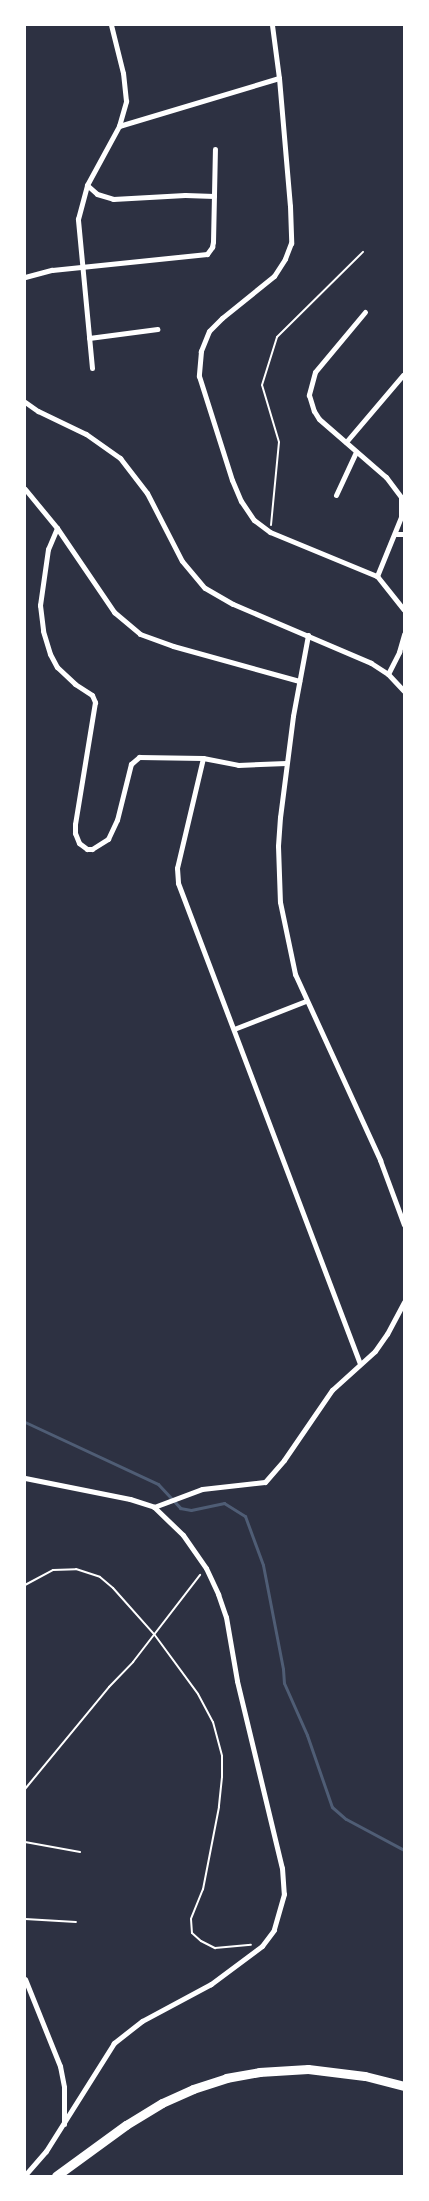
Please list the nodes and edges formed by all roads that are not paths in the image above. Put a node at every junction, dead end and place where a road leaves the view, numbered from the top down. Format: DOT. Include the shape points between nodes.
graph roads {
  1 [pos="111,25"];
  2 [pos="272,25"];
  3 [pos="279,78"];
  4 [pos="119,126"];
  5 [pos="215,149"];
  6 [pos="87,185"];
  7 [pos="214,196"];
  8 [pos="82,268"];
  9 [pos="25,277"];
  10 [pos="365,312"];
  11 [pos="158,329"];
  12 [pos="89,338"];
  13 [pos="92,368"];
  14 [pos="404,375"];
  15 [pos="25,402"];
  16 [pos="346,442"];
  17 [pos="356,452"];
  18 [pos="25,489"];
  19 [pos="336,495"];
  20 [pos="402,496"];
  21 [pos="57,528"];
  22 [pos="396,534"];
  23 [pos="404,534"];
  24 [pos="377,576"];
  25 [pos="404,610"];
  26 [pos="404,634"];
  27 [pos="308,635"];
  28 [pos="388,674"];
  29 [pos="299,681"];
  30 [pos="404,691"];
  31 [pos="203,758"];
  32 [pos="286,763"];
  33 [pos="306,1001"];
  34 [pos="234,1028"];
  35 [pos="404,1225"];
  36 [pos="404,1302"];
  37 [pos="360,1364"];
  38 [pos="25,1478"];
  39 [pos="154,1507"];
  40 [pos="25,1979"];
  41 [pos="404,2086"];
  42 [pos="64,2124"];
  43 [pos="25,2175"];
  44 [pos="56,2176"];
  1 -- 4 [label="street" via="126,89"];
  2 -- 3 [label="street"];
  3 -- 4 [label="street"];
  3 -- 24 [label="street" via="292,232 289,250 268,283 209,331 198,364 203,393 236,492 254,520 270,532"];
  4 -- 6 [label="street"];
  5 -- 7 [label="street"];
  6 -- 7 [label="street" via="97,194 113,199"];
  6 -- 8 [label="street" via="78,219"];
  7 -- 8 [label="street" via="212,247 204,256"];
  8 -- 9 [label="street" via="52,270"];
  8 -- 12 [label="street"];
  10 -- 16 [label="street" via="322,362 310,386 310,402 314,411"];
  11 -- 12 [label="street"];
  12 -- 13 [label="street"];
  14 -- 16 [label="street"];
  15 -- 27 [label="street" via="86,434 120,458 147,493 182,561 205,588 233,604"];
  16 -- 17 [label="street"];
  17 -- 19 [label="street"];
  17 -- 20 [label="street"];
  18 -- 21 [label="street"];
  20 -- 22 [label="street"];
  21 -- 29 [label="street" via="114,612 140,634"];
  21 -- 31 [label="street" via="48,549 40,605 43,631 57,667 92,695 95,702 75,824 76,839 82,846 92,849 108,839 117,820 134,760 145,756"];
  22 -- 23 [label="street"];
  22 -- 24 [label="street"];
  24 -- 25 [label="street"];
  26 -- 28 [label="street"];
  27 -- 28 [label="street"];
  27 -- 29 [label="street"];
  28 -- 30 [label="street"];
  29 -- 32 [label="street"];
  31 -- 32 [label="street" via="238,765"];
  31 -- 34 [label="street" via="177,876"];
  32 -- 33 [label="street" via="278,846 280,902 287,944"];
  33 -- 34 [label="street"];
  33 -- 35 [label="street" via="380,1160"];
  34 -- 37 [label="street"];
  36 -- 37 [label="street" via="388,1334"];
  37 -- 39 [label="street" via="332,1390 265,1482 202,1489"];
  38 -- 39 [label="street" via="130,1499"];
  39 -- 42 [label="street" via="183,1535 206,1568 226,1617 239,1690 282,1868 282,1908 274,1930 262,1946 211,1984 142,2021 114,2043"];
  40 -- 42 [label="street" via="60,2066 64,2087"];
  41 -- 44 [label="main road" via="365,2076 308,2069 226,2078 162,2103"];
  42 -- 43 [label="street"];
}
